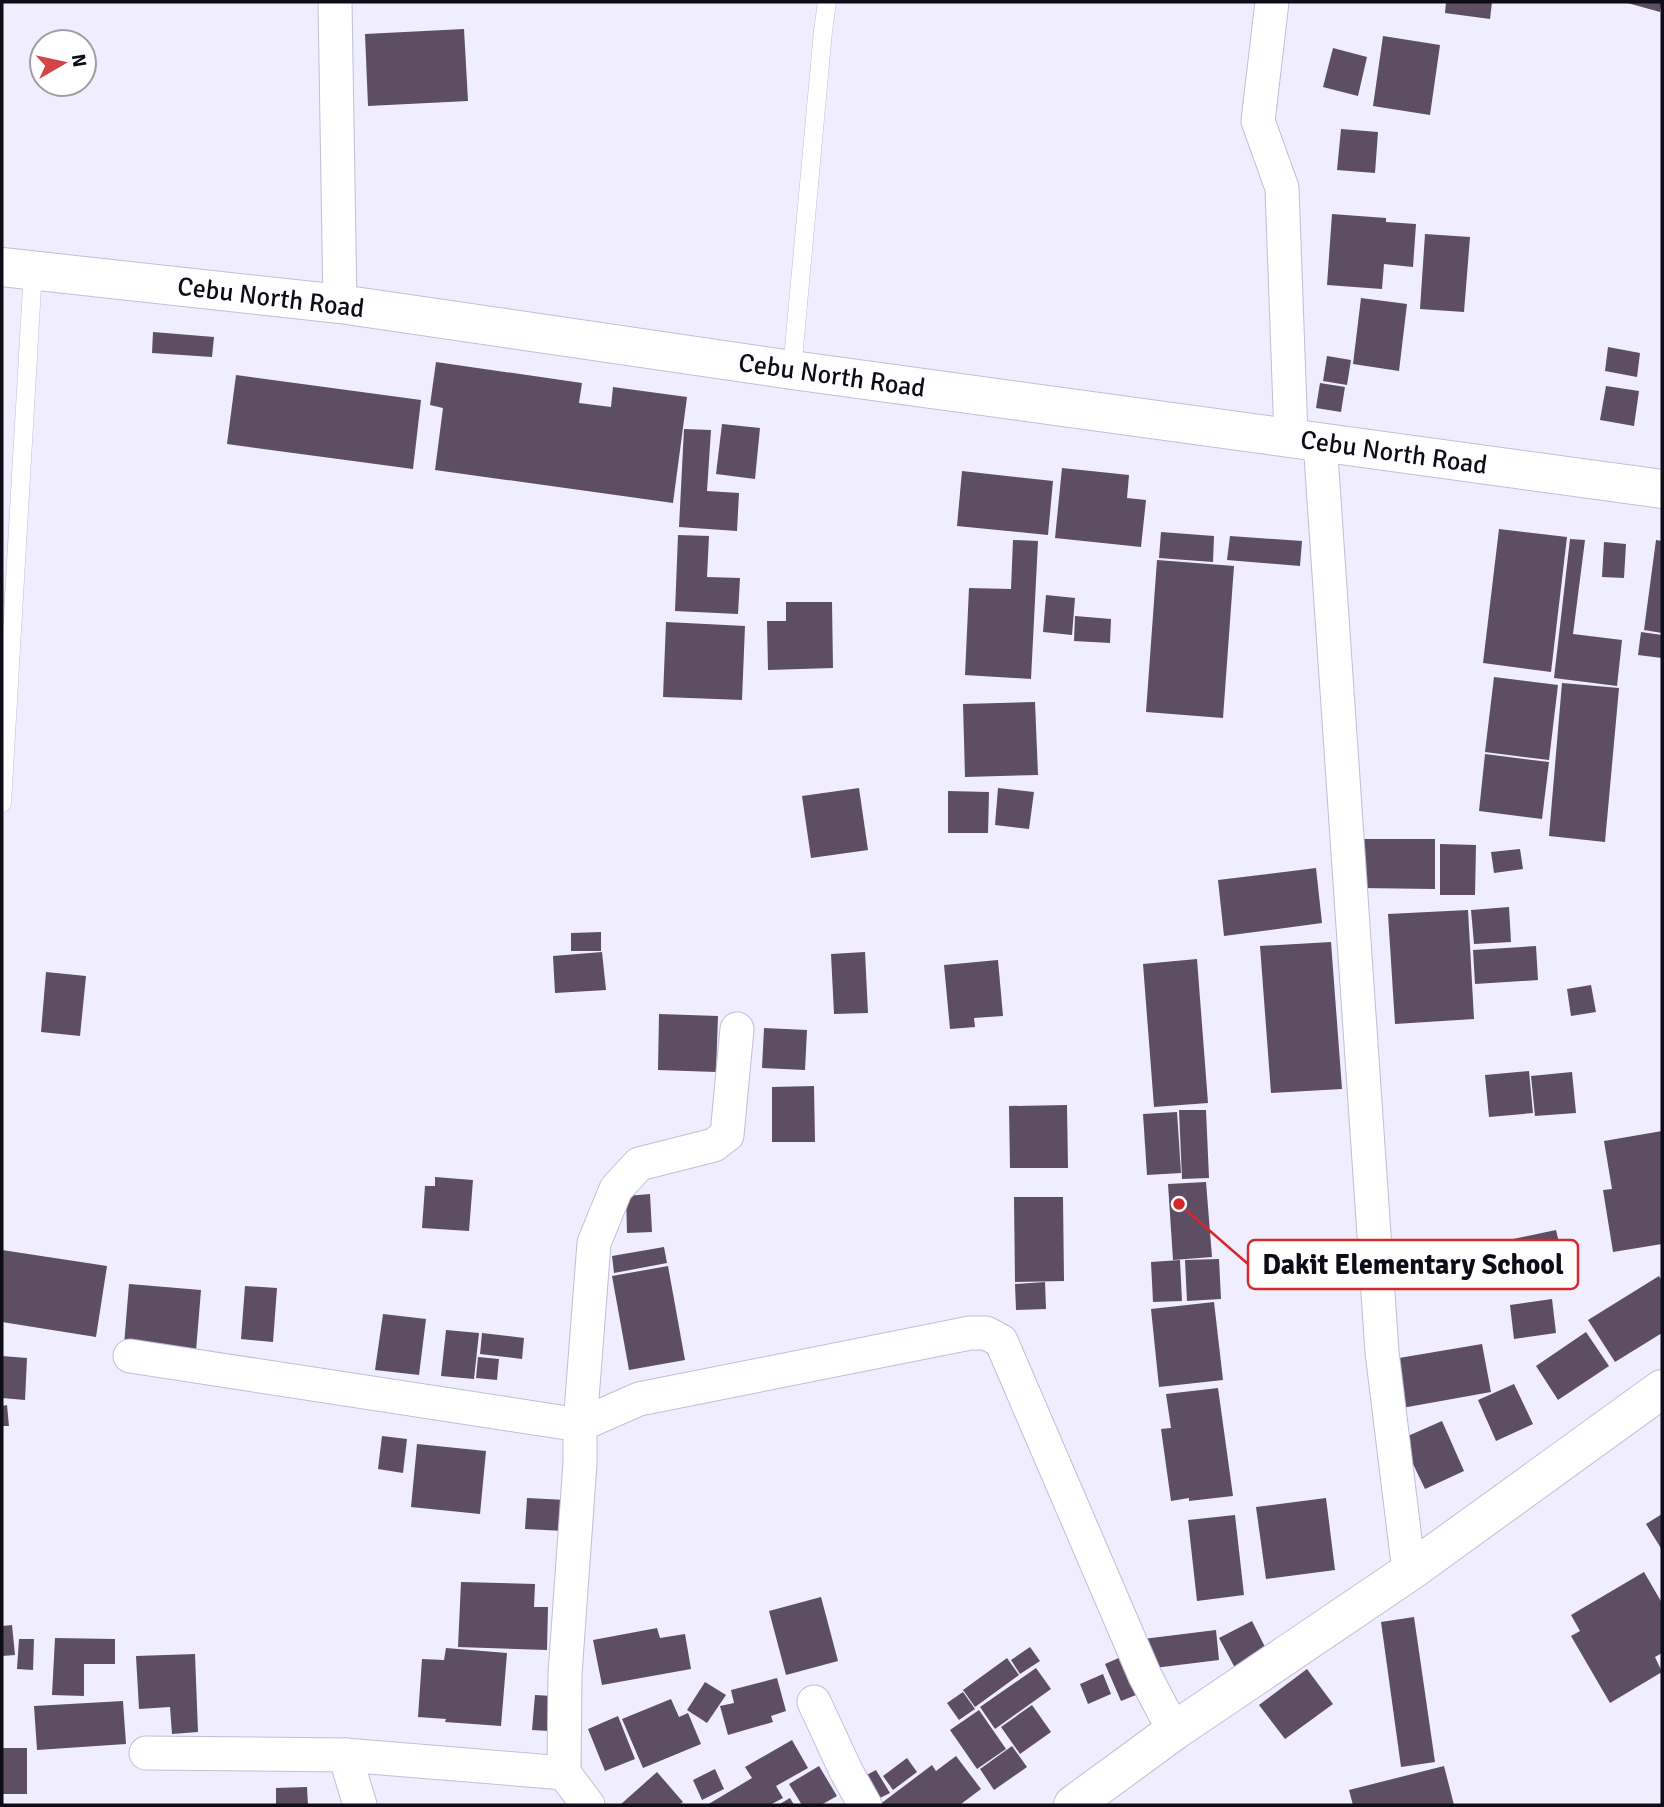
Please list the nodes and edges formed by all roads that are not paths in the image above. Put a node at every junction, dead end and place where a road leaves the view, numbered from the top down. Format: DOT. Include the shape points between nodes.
graph roads {
  1 [pos="335,2"];
  2 [pos="827,2"];
  3 [pos="1272,2"];
  4 [pos="18,268"];
  5 [pos="341,304"];
  6 [pos="792,370"];
  7 [pos="1306,439"];
  8 [pos="1662,489"];
  9 [pos="2,803"];
  10 [pos="737,1028"];
  11 [pos="130,1356"];
  12 [pos="1662,1389"];
  13 [pos="580,1425"];
  14 [pos="1409,1572"];
  15 [pos="814,1702"];
  16 [pos="1174,1731"];
  17 [pos="146,1753"];
  18 [pos="345,1755"];
  19 [pos="564,1773"];
  20 [pos="360,1805"];
  21 [pos="589,1805"];
  22 [pos="865,1805"];
  23 [pos="1073,1805"];
  1 -- 5 [label="street"];
  2 -- 6 [label="lane"];
  3 -- 7 [label="street" via="1258,121 1282,188"];
  4 -- 5 [label="main road, Cebu North Road"];
  4 -- 9 [label="lane"];
  5 -- 6 [label="main road, Cebu North Road"];
  6 -- 7 [label="main road, Cebu North Road"];
  7 -- 8 [label="main road, Cebu North Road"];
  7 -- 14 [label="street" via="1382,1352"];
  10 -- 13 [label="street" via="727,1135 714,1145 639,1164 615,1189 594,1244"];
  11 -- 13 [label="street"];
  12 -- 14 [label="main road"];
  13 -- 16 [label="street" via="639,1399 970,1333 1000,1341 1145,1676"];
  13 -- 19 [label="street" via="565,1674"];
  14 -- 16 [label="main road"];
  15 -- 22 [label="street"];
  16 -- 23 [label="main road"];
  17 -- 18 [label="street"];
  18 -- 19 [label="street"];
  18 -- 20 [label="street"];
  19 -- 21 [label="street"];
}
